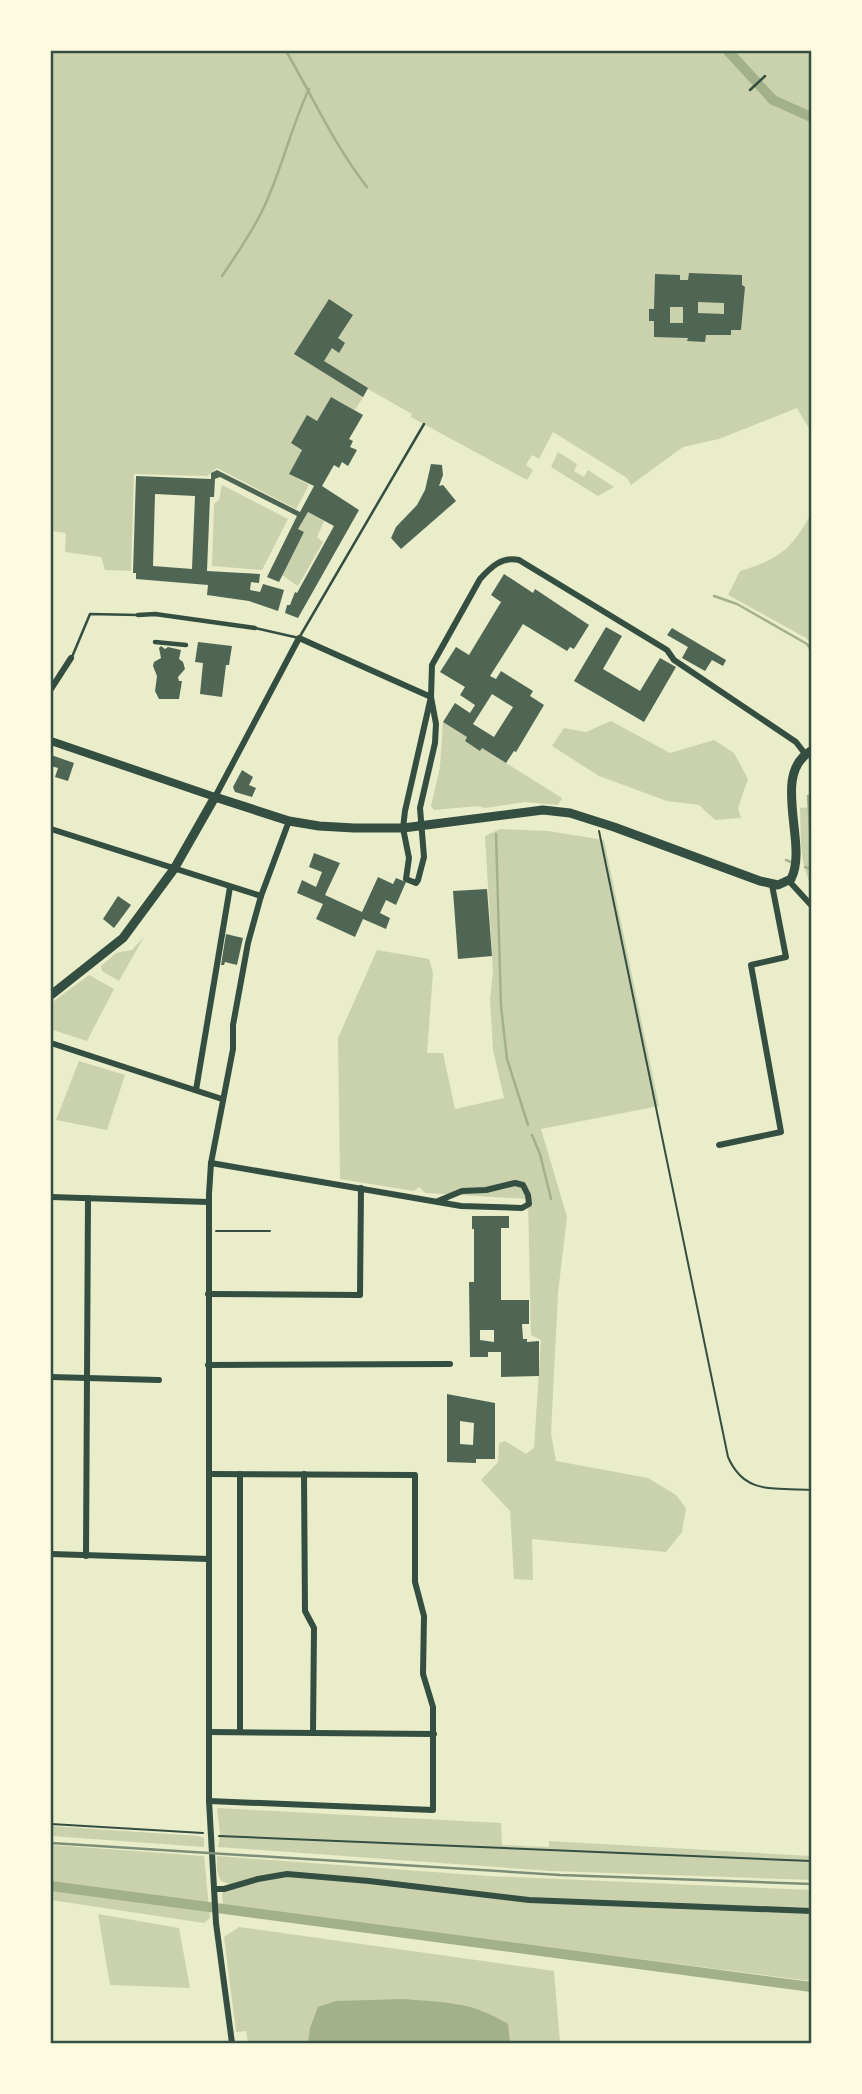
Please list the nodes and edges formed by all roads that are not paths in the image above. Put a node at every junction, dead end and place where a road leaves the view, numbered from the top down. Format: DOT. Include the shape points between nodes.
graph roads {
  1 [pos="765,76"];
  2 [pos="750,90"];
  3 [pos="424,424"];
  4 [pos="138,615"];
  5 [pos="255,628"];
  6 [pos="299,638"];
  7 [pos="155,642"];
  8 [pos="186,645"];
  9 [pos="71,658"];
  10 [pos="51,689"];
  11 [pos="431,697"];
  12 [pos="51,741"];
  13 [pos="808,753"];
  14 [pos="215,797"];
  15 [pos="289,821"];
  16 [pos="422,825"];
  17 [pos="403,828"];
  18 [pos="51,829"];
  19 [pos="174,869"];
  20 [pos="789,881"];
  21 [pos="772,885"];
  22 [pos="230,887"];
  23 [pos="261,896"];
  24 [pos="811,905"];
  25 [pos="51,995"];
  26 [pos="51,1043"];
  27 [pos="196,1090"];
  28 [pos="222,1099"];
  29 [pos="719,1145"];
  30 [pos="211,1163"];
  31 [pos="361,1188"];
  32 [pos="51,1197"];
  33 [pos="88,1198"];
  34 [pos="438,1201"];
  35 [pos="208,1202"];
  36 [pos="208,1294"];
  37 [pos="450,1364"];
  38 [pos="208,1365"];
  39 [pos="51,1377"];
  40 [pos="87,1377"];
  41 [pos="159,1380"];
  42 [pos="209,1474"];
  43 [pos="240,1474"];
  44 [pos="304,1474"];
  45 [pos="51,1554"];
  46 [pos="86,1556"];
  47 [pos="209,1559"];
  48 [pos="240,1731"];
  49 [pos="210,1732"];
  50 [pos="313,1732"];
  51 [pos="434,1734"];
  52 [pos="209,1801"];
  53 [pos="214,1889"];
  54 [pos="811,1911"];
  55 [pos="232,2043"];
  1 -- 2 [label="lane"];
  3 -- 6 [label="lane"];
  4 -- 5 [label="street"];
  4 -- 9 [label="lane" via="90,614"];
  5 -- 6 [label="lane"];
  6 -- 11 [label="street"];
  6 -- 14 [label="street"];
  7 -- 8 [label="street"];
  9 -- 10 [label="street"];
  11 -- 13 [label="street" via="432,665 480,579 504,560 519,560 667,650 674,660"];
  11 -- 16 [label="street" via="435,743 420,808"];
  11 -- 17 [label="street"];
  12 -- 14 [label="street"];
  13 -- 20 [label="main road" via="799,760 794,774 796,866"];
  14 -- 15 [label="main road"];
  14 -- 19 [label="main road"];
  15 -- 17 [label="main road"];
  15 -- 23 [label="street"];
  16 -- 17 [label="main road"];
  16 -- 17 [label="street" via="424,863 416,883 406,879 409,858"];
  16 -- 21 [label="main road" via="543,810 570,813"];
  18 -- 19 [label="street"];
  19 -- 22 [label="street"];
  19 -- 25 [label="main road" via="123,938"];
  20 -- 21 [label="main road"];
  20 -- 24 [label="street"];
  21 -- 29 [label="street" via="786,957 751,965 781,1132"];
  22 -- 23 [label="street"];
  22 -- 27 [label="street"];
  23 -- 28 [label="street" via="234,1015"];
  26 -- 27 [label="street"];
  27 -- 28 [label="street"];
  28 -- 30 [label="street"];
  30 -- 31 [label="street"];
  30 -- 35 [label="street"];
  31 -- 34 [label="street"];
  31 -- 36 [label="street" via="360,1295"];
  32 -- 33 [label="street"];
  33 -- 35 [label="street"];
  33 -- 40 [label="street"];
  34 -- 34 [label="street" via="462,1191 515,1182 523,1185 529,1204 523,1208 461,1206"];
  35 -- 36 [label="street"];
  36 -- 38 [label="street"];
  37 -- 38 [label="street"];
  38 -- 42 [label="street"];
  39 -- 40 [label="street"];
  40 -- 41 [label="street"];
  40 -- 46 [label="street"];
  42 -- 43 [label="street"];
  42 -- 47 [label="street"];
  43 -- 44 [label="street"];
  43 -- 48 [label="street"];
  44 -- 50 [label="street" via="305,1611 314,1628"];
  44 -- 51 [label="street" via="415,1475 415,1582 424,1616 423,1674 433,1707"];
  45 -- 46 [label="street"];
  46 -- 47 [label="street"];
  47 -- 49 [label="street"];
  48 -- 49 [label="street"];
  48 -- 50 [label="street"];
  49 -- 52 [label="street"];
  50 -- 51 [label="street"];
  51 -- 52 [label="street" via="433,1810"];
  52 -- 53 [label="street"];
  53 -- 54 [label="street" via="287,1874 530,1900"];
  53 -- 55 [label="street"];
}
